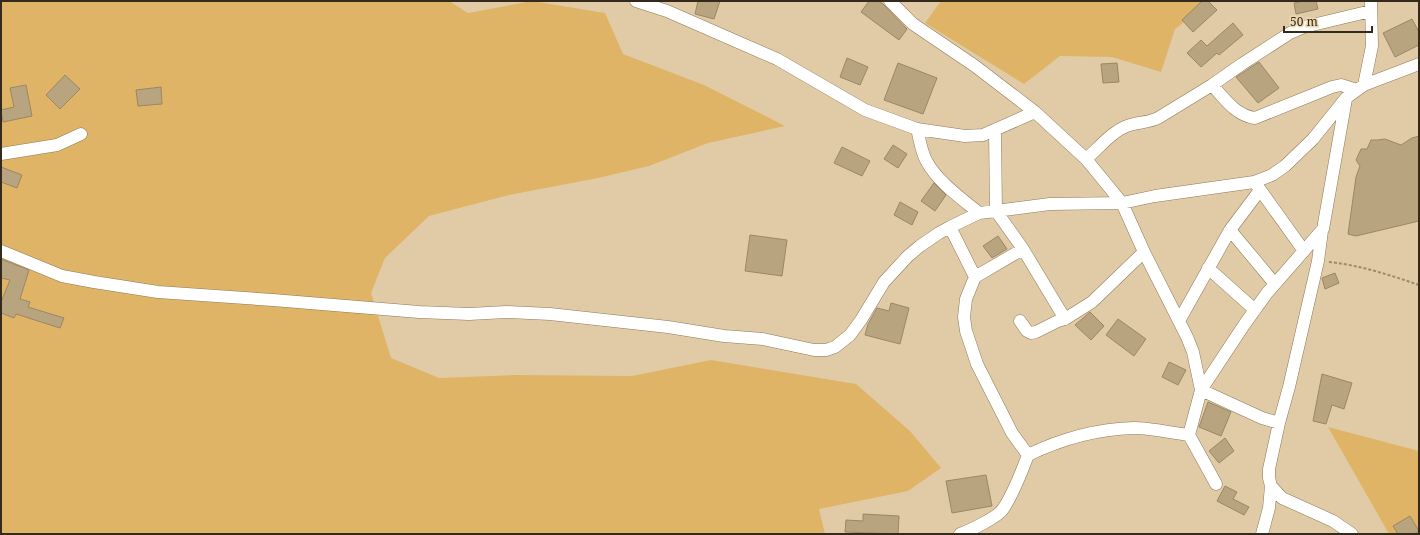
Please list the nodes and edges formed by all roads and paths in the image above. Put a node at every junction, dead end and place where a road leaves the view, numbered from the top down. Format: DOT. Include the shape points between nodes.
graph roads {
  1 [pos="636,1"];
  2 [pos="890,1"];
  3 [pos="1371,6"];
  4 [pos="1419,64"];
  5 [pos="1212,85"];
  6 [pos="1360,88"];
  7 [pos="1346,98"];
  8 [pos="1035,112"];
  9 [pos="917,129"];
  10 [pos="995,131"];
  11 [pos="80,134"];
  12 [pos="1,154"];
  13 [pos="1086,159"];
  14 [pos="1257,186"];
  15 [pos="1122,203"];
  16 [pos="996,211"];
  17 [pos="979,214"];
  18 [pos="950,227"];
  19 [pos="1323,229"];
  20 [pos="1230,230"];
  21 [pos="1023,249"];
  22 [pos="1,251"];
  23 [pos="1304,251"];
  24 [pos="1144,252"];
  25 [pos="1318,261"];
  26 [pos="1208,268"];
  27 [pos="974,277"];
  28 [pos="1275,284"];
  29 [pos="1419,285"];
  30 [pos="1255,310"];
  31 [pos="1066,319"];
  32 [pos="1020,321"];
  33 [pos="1179,322"];
  34 [pos="1201,390"];
  35 [pos="1279,423"];
  36 [pos="1189,435"];
  37 [pos="1028,455"];
  38 [pos="1216,484"];
  39 [pos="1271,486"];
  40 [pos="960,534"];
  41 [pos="1262,534"];
  42 [pos="1352,534"];
  1 -- 9 [label="street" via="667,11 777,59 865,110"];
  2 -- 8 [label="street" via="913,24"];
  3 -- 5 [label="street" via="1290,33"];
  3 -- 6 [label="street" via="1372,46"];
  4 -- 6 [label="street"];
  5 -- 6 [label="street" via="1234,109 1246,117 1255,118 1332,87"];
  5 -- 13 [label="street" via="1150,122 1120,129"];
  6 -- 7 [label="street"];
  7 -- 14 [label="street" via="1313,139 1284,166"];
  7 -- 19 [label="street"];
  8 -- 10 [label="street"];
  8 -- 13 [label="street"];
  9 -- 10 [label="street" via="965,136"];
  9 -- 17 [label="street" via="922,150 933,172"];
  10 -- 16 [label="street"];
  11 -- 12 [label="street" via="57,145"];
  13 -- 15 [label="street"];
  14 -- 15 [label="street" via="1162,195"];
  14 -- 20 [label="street"];
  14 -- 23 [label="street"];
  15 -- 16 [label="street" via="1050,204"];
  15 -- 24 [label="street"];
  16 -- 17 [label="street"];
  16 -- 21 [label="street"];
  17 -- 18 [label="street"];
  18 -- 22 [label="street" via="908,256 884,282 850,335 835,347 826,350 814,350 763,339 550,314 419,312 158,292 62,276"];
  18 -- 27 [label="street"];
  19 -- 23 [label="street"];
  19 -- 25 [label="street"];
  20 -- 26 [label="street"];
  20 -- 28 [label="street"];
  21 -- 27 [label="street"];
  21 -- 31 [label="street"];
  23 -- 28 [label="street"];
  24 -- 31 [label="street" via="1092,302"];
  24 -- 33 [label="street"];
  25 -- 29 [label="path" via="1393,276"];
  25 -- 35 [label="street"];
  26 -- 30 [label="street"];
  26 -- 33 [label="street"];
  27 -- 37 [label="street" via="964,311 966,331 977,364 1012,433"];
  28 -- 30 [label="street"];
  30 -- 34 [label="street"];
  31 -- 32 [label="street" via="1031,333"];
  33 -- 34 [label="street" via="1193,352"];
  34 -- 35 [label="street" via="1262,418"];
  34 -- 36 [label="street"];
  35 -- 39 [label="street" via="1269,469 1268,478"];
  36 -- 37 [label="street" via="1134,428 1109,431 1081,435 1048,445"];
  36 -- 38 [label="street"];
  37 -- 40 [label="street" via="1002,511 983,524"];
  39 -- 41 [label="street" via="1269,508"];
  39 -- 42 [label="street" via="1282,498 1333,520"];
}
